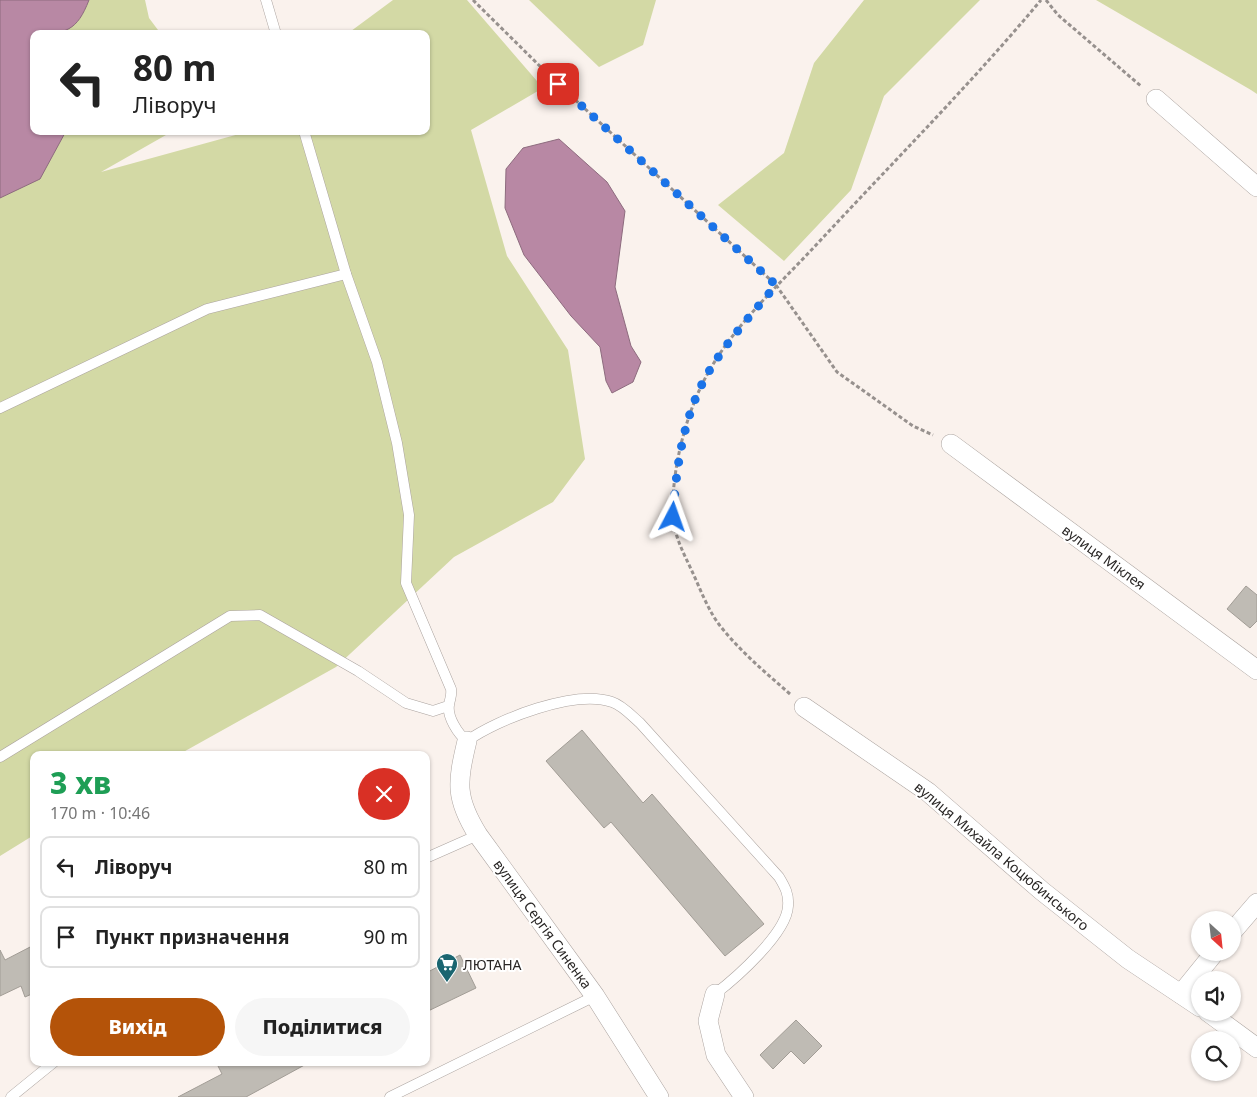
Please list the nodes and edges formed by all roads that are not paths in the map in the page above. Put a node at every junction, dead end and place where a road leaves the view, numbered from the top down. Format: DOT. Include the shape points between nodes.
graph roads {
  1 [pos="266,0"];
  2 [pos="275,30"];
  3 [pos="1156,99"];
  4 [pos="305,135"];
  5 [pos="1257,187"];
  6 [pos="346,274"];
  7 [pos="0,408"];
  8 [pos="951,444"];
  9 [pos="1257,670"];
  10 [pos="448,706"];
  11 [pos="804,707"];
  12 [pos="467,742"];
  13 [pos="0,757"];
  14 [pos="478,834"];
  15 [pos="430,856"];
  16 [pos="1257,902"];
  17 [pos="1241,921"];
  18 [pos="1208,961"];
  19 [pos="715,994"];
  20 [pos="1181,994"];
  21 [pos="595,996"];
  22 [pos="1191,1001"];
  23 [pos="1220,1021"];
  24 [pos="1257,1048"];
  25 [pos="49,1066"];
  26 [pos="11,1097"];
  27 [pos="390,1097"];
  28 [pos="660,1097"];
  29 [pos="744,1097"];
  1 -- 2 [label="lane"];
  3 -- 5 [label="street"];
  4 -- 6 [label="lane"];
  6 -- 7 [label="lane" via="207,309"];
  6 -- 10 [label="lane" via="377,362 397,443 409,515 406,583 448,680 452,697"];
  8 -- 9 [label="street, вулиця Міклея"];
  10 -- 12 [label="lane" via="459,734"];
  10 -- 13 [label="lane" via="433,710 406,704 358,671 260,615 230,616"];
  11 -- 20 [label="street, вулиця Михайла Коцюбинського" via="928,792 1042,891 1128,959"];
  12 -- 14 [label="street, вулиця Сергія Синенка" via="460,770 461,798 464,812"];
  12 -- 19 [label="lane" via="527,712 580,698 613,702 640,723 779,877 787,890 788,908 770,941 742,973"];
  14 -- 15 [label="lane"];
  14 -- 21 [label="street, вулиця Сергія Синенка"];
  16 -- 17 [label="street"];
  18 -- 20 [label="street"];
  19 -- 29 [label="street" via="708,1020 716,1055"];
  20 -- 22 [label="street, вулиця Михайла Коцюбинського"];
  21 -- 27 [label="lane"];
  21 -- 28 [label="street, вулиця Сергія Синенка"];
  23 -- 24 [label="street"];
  25 -- 26 [label="lane"];
}
